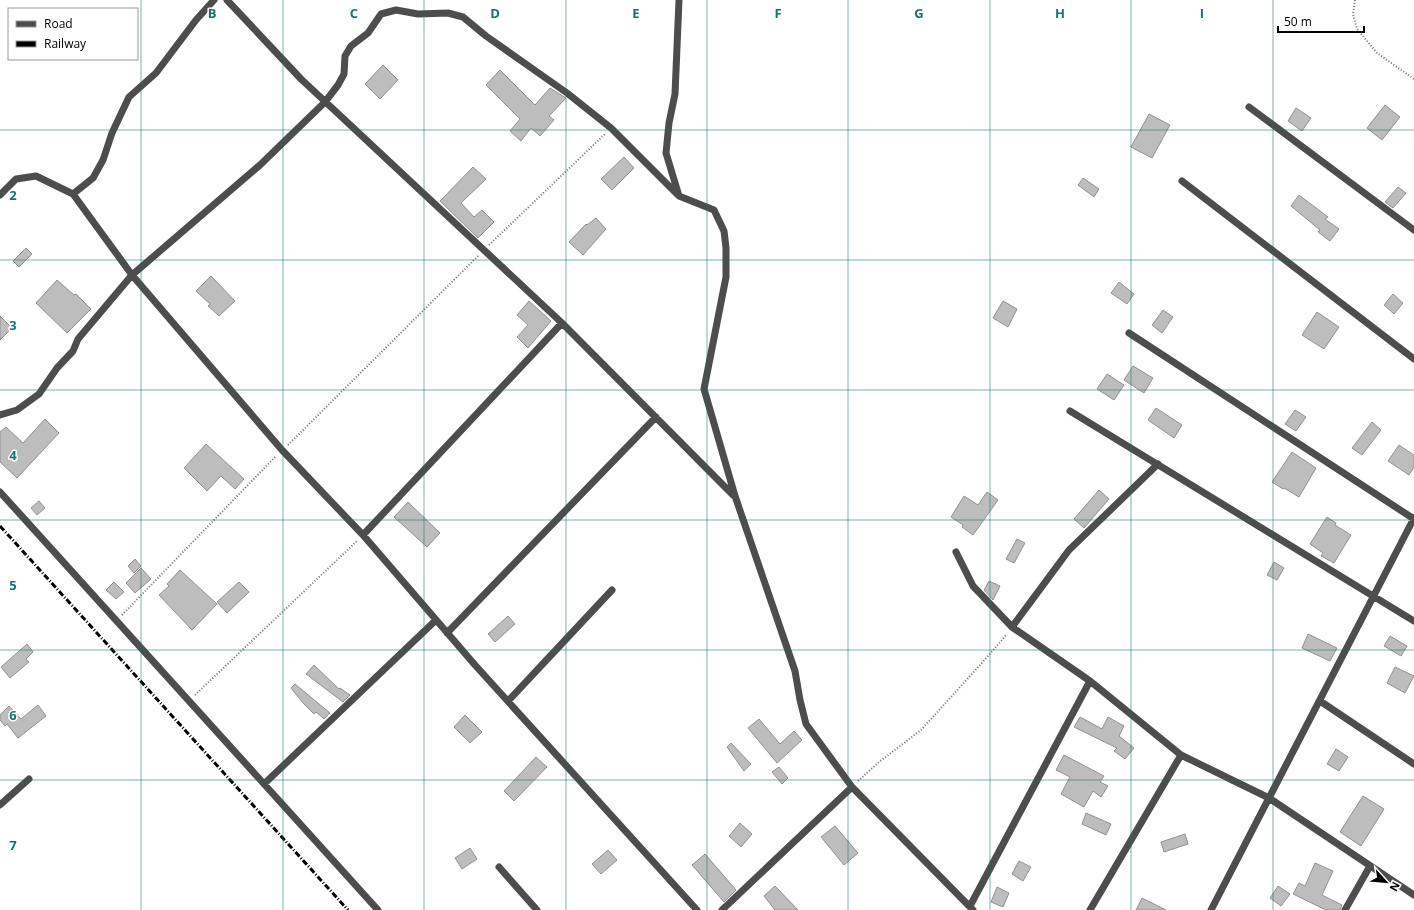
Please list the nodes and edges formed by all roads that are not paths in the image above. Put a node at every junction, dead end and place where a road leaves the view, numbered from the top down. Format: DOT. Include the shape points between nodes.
graph roads {
  1 [pos="214,0"];
  2 [pos="227,0"];
  3 [pos="679,0"];
  4 [pos="325,102"];
  5 [pos="1249,107"];
  6 [pos="1182,181"];
  7 [pos="73,194"];
  8 [pos="0,195"];
  9 [pos="679,196"];
  10 [pos="1414,230"];
  11 [pos="132,275"];
  12 [pos="562,323"];
  13 [pos="1129,333"];
  14 [pos="1414,359"];
  15 [pos="1070,411"];
  16 [pos="0,415"];
  17 [pos="656,417"];
  18 [pos="1158,464"];
  19 [pos="0,492"];
  20 [pos="735,496"];
  21 [pos="1414,519"];
  22 [pos="363,535"];
  23 [pos="956,552"];
  24 [pos="612,590"];
  25 [pos="1374,596"];
  26 [pos="436,620"];
  27 [pos="1414,621"];
  28 [pos="1012,627"];
  29 [pos="447,633"];
  30 [pos="1090,681"];
  31 [pos="508,701"];
  32 [pos="1320,701"];
  33 [pos="1181,755"];
  34 [pos="1414,764"];
  35 [pos="29,779"];
  36 [pos="264,784"];
  37 [pos="852,787"];
  38 [pos="1269,798"];
  39 [pos="0,804"];
  40 [pos="1370,866"];
  41 [pos="499,867"];
  42 [pos="1414,895"];
  43 [pos="972,908"];
  44 [pos="378,910"];
  45 [pos="537,910"];
  46 [pos="696,910"];
  47 [pos="722,910"];
  48 [pos="1090,910"];
  49 [pos="1211,910"];
  50 [pos="1345,910"];
  1 -- 7 [label="street" via="156,73 129,97 93,178"];
  2 -- 4 [label="street"];
  3 -- 9 [label="street" via="675,94 666,153"];
  4 -- 9 [label="street" via="344,74 345,56 352,46 368,33 382,14 396,10 418,14 448,12 463,17 611,128"];
  4 -- 11 [label="street" via="260,165"];
  4 -- 12 [label="street"];
  5 -- 10 [label="street"];
  6 -- 14 [label="street"];
  7 -- 8 [label="street" via="36,176 16,179"];
  7 -- 11 [label="street"];
  9 -- 20 [label="street" via="714,210 724,231 726,277 704,389"];
  11 -- 16 [label="street" via="78,339 73,351 57,368 39,394 17,410"];
  11 -- 22 [label="street" via="282,450"];
  12 -- 17 [label="street"];
  12 -- 22 [label="street"];
  13 -- 21 [label="street"];
  15 -- 18 [label="street"];
  17 -- 20 [label="street"];
  17 -- 29 [label="street"];
  18 -- 25 [label="street"];
  18 -- 28 [label="street" via="1068,550"];
  19 -- 36 [label="street"];
  20 -- 37 [label="street" via="795,671 806,724"];
  21 -- 25 [label="street"];
  22 -- 26 [label="street"];
  23 -- 28 [label="street" via="973,586"];
  24 -- 31 [label="street"];
  25 -- 27 [label="street"];
  25 -- 32 [label="street"];
  26 -- 29 [label="street"];
  26 -- 36 [label="street"];
  28 -- 30 [label="street"];
  29 -- 31 [label="street"];
  30 -- 33 [label="street"];
  30 -- 43 [label="street"];
  31 -- 46 [label="street"];
  32 -- 34 [label="street"];
  32 -- 38 [label="street"];
  33 -- 38 [label="street"];
  33 -- 48 [label="street"];
  35 -- 39 [label="street"];
  36 -- 44 [label="street"];
  37 -- 43 [label="street"];
  37 -- 47 [label="street"];
  38 -- 40 [label="street"];
  38 -- 49 [label="street"];
  40 -- 42 [label="street"];
  40 -- 50 [label="street"];
  41 -- 45 [label="street"];
}
